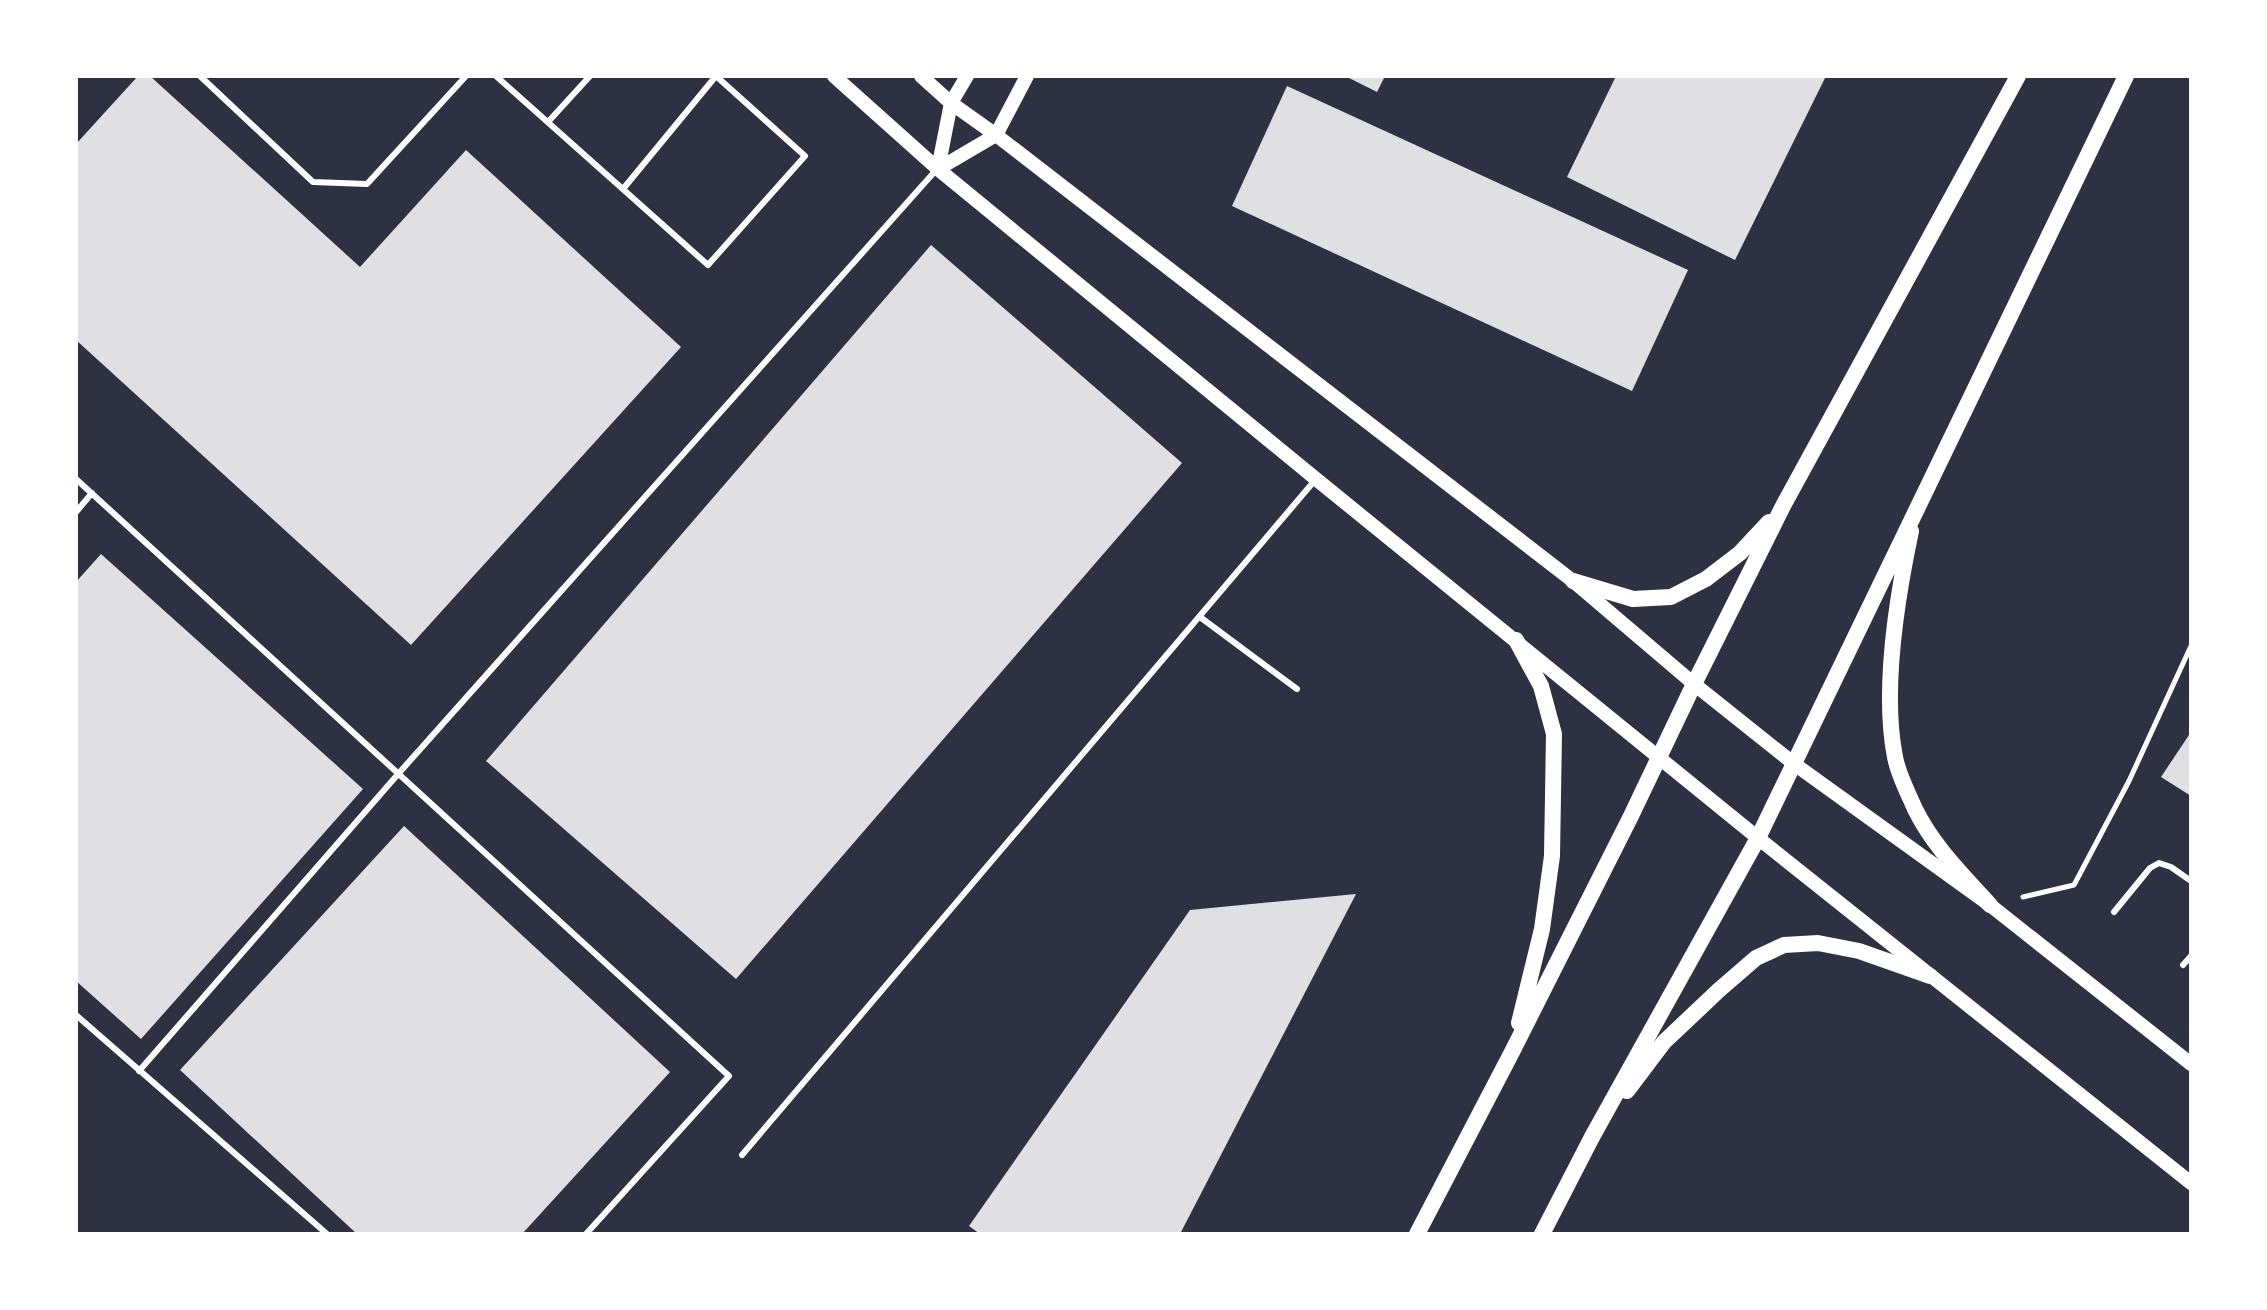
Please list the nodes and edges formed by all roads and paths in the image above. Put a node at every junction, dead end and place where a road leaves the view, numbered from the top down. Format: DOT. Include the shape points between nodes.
graph roads {
  1 [pos="200,76"];
  2 [pos="466,76"];
  3 [pos="496,76"];
  4 [pos="590,76"];
  5 [pos="716,76"];
  6 [pos="834,76"];
  7 [pos="921,76"];
  8 [pos="967,76"];
  9 [pos="1027,76"];
  10 [pos="2018,76"];
  11 [pos="2126,76"];
  12 [pos="951,103"];
  13 [pos="548,122"];
  14 [pos="996,135"];
  15 [pos="938,169"];
  16 [pos="623,189"];
  17 [pos="76,479"];
  18 [pos="1316,479"];
  19 [pos="92,493"];
  20 [pos="1917,505"];
  21 [pos="1783,506"];
  22 [pos="76,512"];
  23 [pos="1573,581"];
  24 [pos="1200,617"];
  25 [pos="1516,640"];
  26 [pos="2191,646"];
  27 [pos="1694,684"];
  28 [pos="1297,689"];
  29 [pos="1660,759"];
  30 [pos="1793,763"];
  31 [pos="399,773"];
  32 [pos="1758,838"];
  33 [pos="2191,881"];
  34 [pos="1990,905"];
  35 [pos="2114,912"];
  36 [pos="2191,956"];
  37 [pos="2183,965"];
  38 [pos="1930,976"];
  39 [pos="76,1015"];
  40 [pos="1512,1052"];
  41 [pos="2191,1064"];
  42 [pos="139,1071"];
  43 [pos="1592,1137"];
  44 [pos="742,1155"];
  45 [pos="2191,1183"];
  46 [pos="327,1234"];
  47 [pos="586,1234"];
  48 [pos="1417,1234"];
  49 [pos="1542,1234"];
  1 -- 2 [label="lane" via="313,182 367,184"];
  3 -- 13 [label="lane"];
  4 -- 13 [label="lane"];
  5 -- 16 [label="lane"];
  5 -- 16 [label="lane" via="805,156 708,265"];
  6 -- 15 [label="street"];
  7 -- 12 [label="street"];
  8 -- 12 [label="street"];
  9 -- 14 [label="street"];
  10 -- 21 [label="main road"];
  11 -- 20 [label="main road"];
  12 -- 14 [label="street"];
  12 -- 15 [label="street"];
  13 -- 16 [label="lane"];
  14 -- 15 [label="street"];
  14 -- 23 [label="street"];
  15 -- 18 [label="street"];
  15 -- 31 [label="lane"];
  17 -- 19 [label="lane"];
  18 -- 24 [label="lane"];
  18 -- 25 [label="street"];
  19 -- 22 [label="lane"];
  19 -- 31 [label="lane"];
  20 -- 30 [label="main road"];
  20 -- 34 [label="main road" via="1894,646 1890,711 1895,759 1915,810 1940,850"];
  21 -- 23 [label="main road" via="1740,553 1671,597 1633,599"];
  21 -- 27 [label="main road"];
  23 -- 27 [label="street"];
  24 -- 28 [label="lane"];
  24 -- 44 [label="lane"];
  25 -- 29 [label="street"];
  25 -- 40 [label="main road" via="1541,686 1554,734 1554,793 1542,929"];
  26 -- 34 [label="path" via="2074,885"];
  27 -- 29 [label="main road"];
  27 -- 30 [label="street"];
  29 -- 32 [label="street"];
  29 -- 40 [label="main road"];
  30 -- 32 [label="main road"];
  30 -- 34 [label="street"];
  31 -- 42 [label="lane"];
  31 -- 47 [label="lane" via="729,1076"];
  32 -- 38 [label="street"];
  32 -- 43 [label="main road"];
  33 -- 35 [label="lane" via="2159,863"];
  34 -- 41 [label="street"];
  36 -- 37 [label="lane"];
  38 -- 43 [label="main road" via="1818,943 1784,945 1756,958 1664,1042"];
  38 -- 45 [label="street"];
  39 -- 42 [label="lane"];
  40 -- 48 [label="main road"];
  42 -- 46 [label="lane"];
  43 -- 49 [label="main road"];
}
